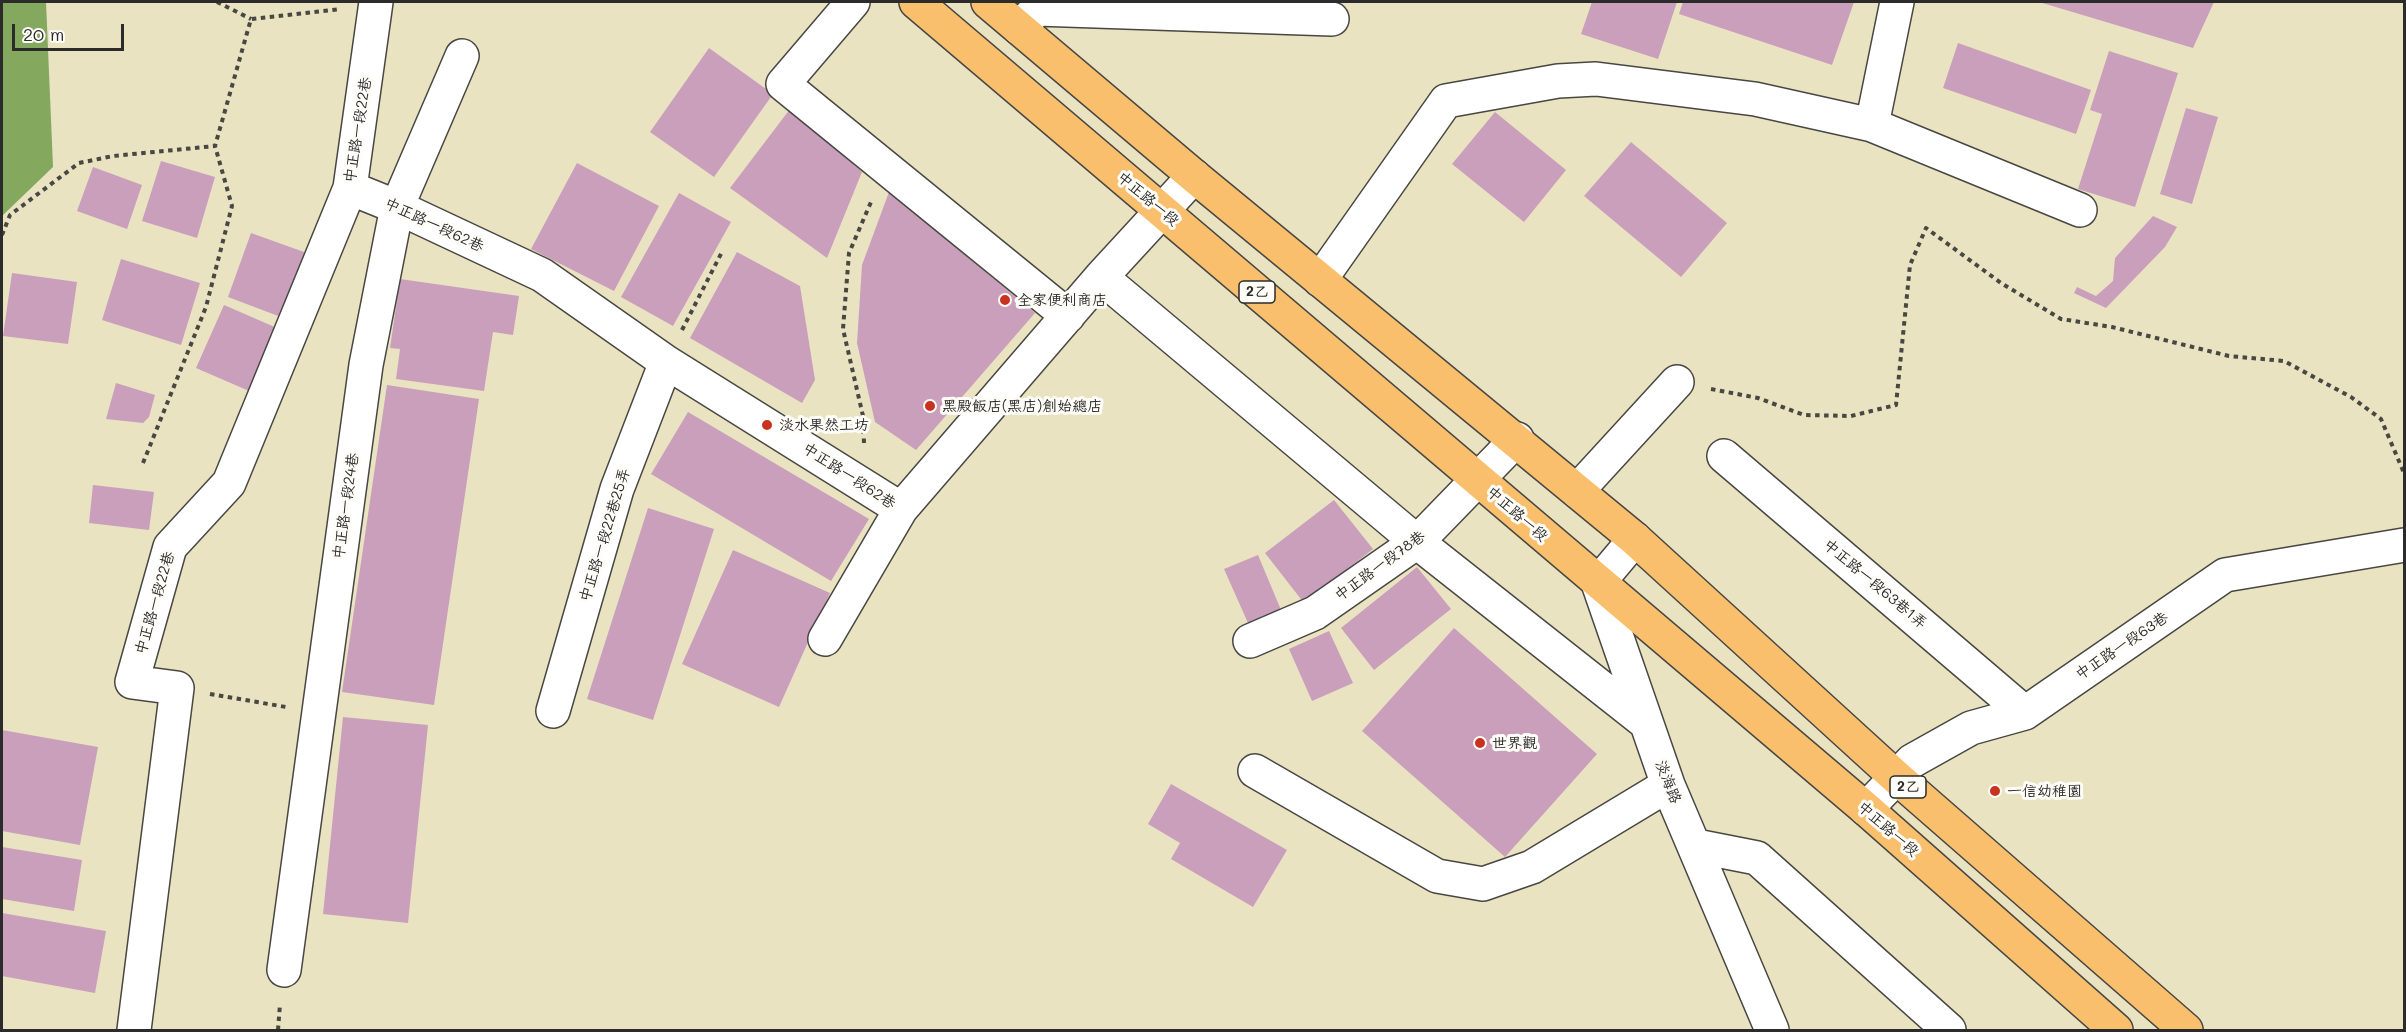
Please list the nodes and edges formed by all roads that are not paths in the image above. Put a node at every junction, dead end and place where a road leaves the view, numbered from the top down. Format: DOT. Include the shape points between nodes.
graph roads {
  1 [pos="853,2"];
  2 [pos="916,2"];
  3 [pos="988,2"];
  4 [pos="1898,2"];
  5 [pos="376,3"];
  6 [pos="1332,19"];
  7 [pos="1019,28"];
  8 [pos="462,56"];
  9 [pos="1872,124"];
  10 [pos="1194,176"];
  11 [pos="350,188"];
  12 [pos="397,207"];
  13 [pos="2080,210"];
  14 [pos="1163,211"];
  15 [pos="1101,277"];
  16 [pos="1320,280"];
  17 [pos="1068,316"];
  18 [pos="666,362"];
  19 [pos="1677,382"];
  20 [pos="1517,439"];
  21 [pos="1724,456"];
  22 [pos="1478,481"];
  23 [pos="1577,490"];
  24 [pos="901,509"];
  25 [pos="1635,539"];
  26 [pos="1417,543"];
  27 [pos="2404,545"];
  28 [pos="1598,583"];
  29 [pos="825,639"];
  30 [pos="1250,641"];
  31 [pos="553,711"];
  32 [pos="2025,713"];
  33 [pos="1645,722"];
  34 [pos="1255,771"];
  35 [pos="1896,777"];
  36 [pos="1668,785"];
  37 [pos="1866,809"];
  38 [pos="1696,846"];
  39 [pos="284,970"];
  40 [pos="134,1030"];
  41 [pos="1772,1030"];
  42 [pos="1949,1030"];
  43 [pos="2116,1030"];
  44 [pos="2186,1030"];
  1 -- 17 [label="street" via="783,84"];
  2 -- 14 [label="main road, 中正路一段 / 2乙"];
  3 -- 7 [label="main road, 2乙"];
  4 -- 9 [label="street"];
  5 -- 11 [label="street, 中正路一段22巷"];
  6 -- 7 [label="street" via="1037,9"];
  7 -- 10 [label="main road, 2乙"];
  8 -- 12 [label="street, 中正路一段24巷"];
  9 -- 13 [label="street"];
  9 -- 16 [label="street" via="1755,99 1596,79 1558,81 1446,101"];
  10 -- 14 [label="street, 中正路一段62巷"];
  10 -- 16 [label="main road, 2乙"];
  11 -- 12 [label="street, 中正路一段62巷"];
  11 -- 40 [label="street, 中正路一段22巷" via="229,483 170,547 132,682 177,688"];
  12 -- 18 [label="street, 中正路一段62巷" via="542,275"];
  12 -- 39 [label="street, 中正路一段24巷" via="366,365"];
  14 -- 15 [label="street, 中正路一段62巷"];
  14 -- 22 [label="main road, 中正路一段 / 2乙"];
  15 -- 17 [label="street, 中正路一段62巷"];
  15 -- 26 [label="street"];
  16 -- 20 [label="main road, 2乙"];
  17 -- 24 [label="street, 中正路一段62巷"];
  18 -- 24 [label="street, 中正路一段62巷"];
  18 -- 31 [label="street, 中正路一段22巷25弄" via="617,489"];
  19 -- 23 [label="street"];
  20 -- 22 [label="street, 中正路一段78巷"];
  20 -- 23 [label="main road, 2乙"];
  21 -- 32 [label="street, 中正路一段63巷1弄"];
  22 -- 26 [label="street, 中正路一段78巷"];
  22 -- 28 [label="main road, 中正路一段 / 2乙"];
  23 -- 25 [label="main road, 2乙"];
  24 -- 29 [label="street"];
  25 -- 28 [label="street"];
  25 -- 35 [label="main road, 2乙"];
  26 -- 30 [label="street, 中正路一段78巷" via="1315,613"];
  26 -- 33 [label="street"];
  27 -- 32 [label="street, 中正路一段63巷" via="2225,575"];
  28 -- 33 [label="street, 淡海路"];
  28 -- 37 [label="main road, 中正路一段 / 2乙"];
  32 -- 35 [label="street, 中正路一段63巷" via="1971,728 1912,761"];
  33 -- 36 [label="street, 淡海路"];
  34 -- 36 [label="street" via="1437,876 1483,884 1532,867"];
  35 -- 37 [label="street, 中正路一段63巷"];
  35 -- 44 [label="main road, 2乙"];
  36 -- 38 [label="street, 淡海路"];
  37 -- 43 [label="main road, 中正路一段 / 2乙"];
  38 -- 41 [label="street, 淡海路"];
  38 -- 42 [label="street" via="1757,858"];
}
